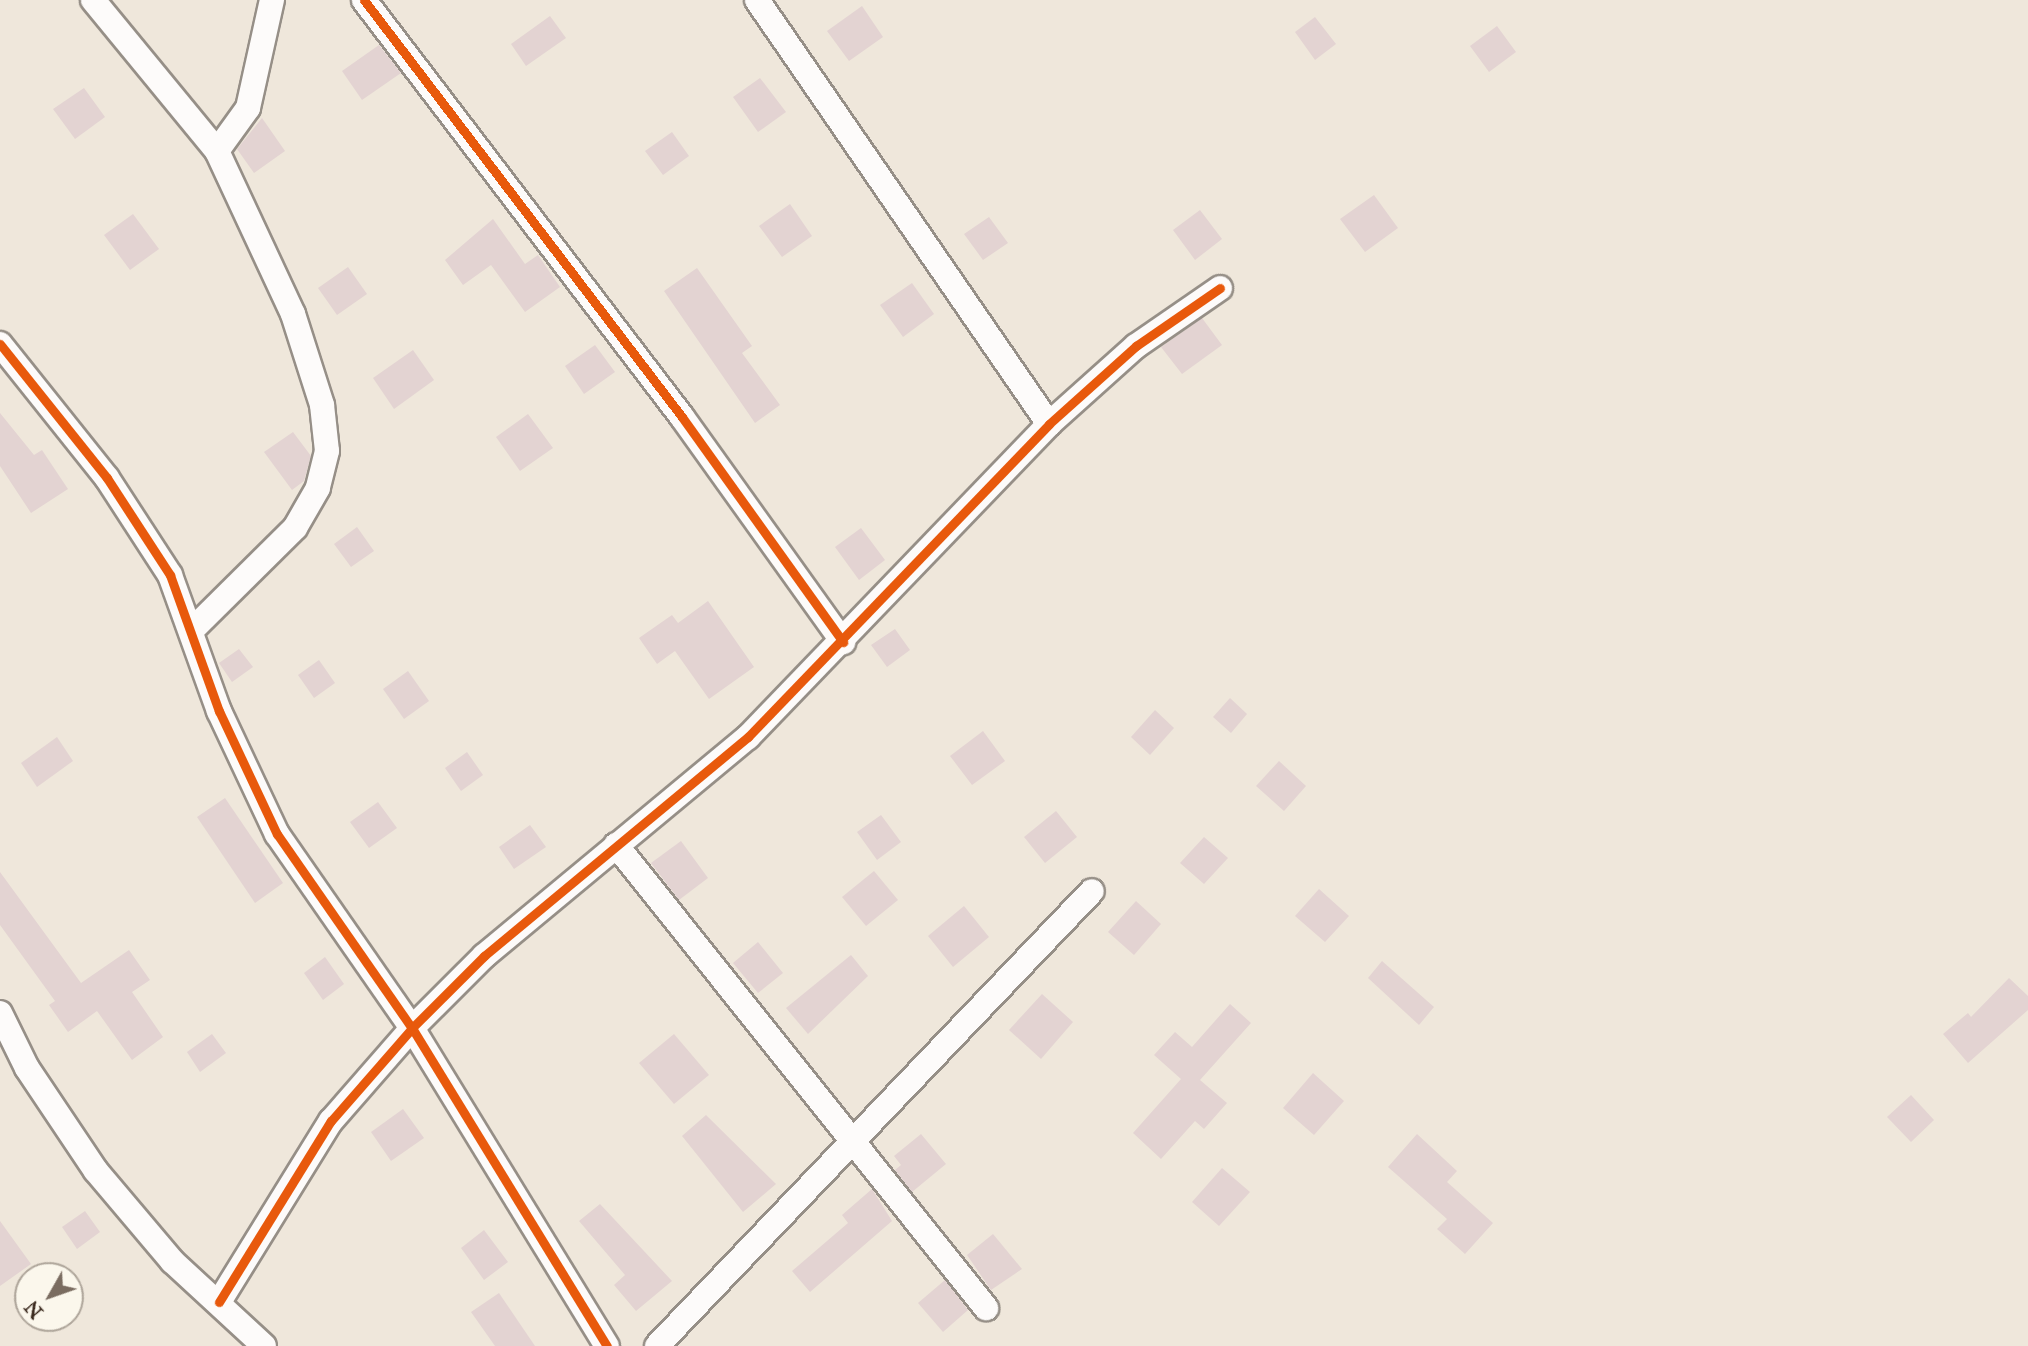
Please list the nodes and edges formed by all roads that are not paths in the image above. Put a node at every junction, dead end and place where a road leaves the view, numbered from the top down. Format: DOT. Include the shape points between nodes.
graph roads {
  1 [pos="93,0"];
  2 [pos="272,0"];
  3 [pos="364,0"];
  4 [pos="757,0"];
  5 [pos="217,151"];
  6 [pos="1220,288"];
  7 [pos="0,344"];
  8 [pos="1049,424"];
  9 [pos="192,630"];
  10 [pos="843,642"];
  11 [pos="616,845"];
  12 [pos="1092,891"];
  13 [pos="0,1013"];
  14 [pos="412,1028"];
  15 [pos="855,1142"];
  16 [pos="219,1302"];
  17 [pos="986,1308"];
  18 [pos="264,1346"];
  19 [pos="607,1346"];
  20 [pos="657,1346"];
  1 -- 5 [label="street"];
  2 -- 5 [label="street" via="248,107"];
  3 -- 10 [label="street" via="682,417"];
  4 -- 8 [label="street"];
  5 -- 9 [label="street" via="293,314 322,405 327,452 318,488 295,528"];
  6 -- 8 [label="street" via="1136,345"];
  7 -- 9 [label="street" via="107,478 170,575"];
  8 -- 10 [label="street"];
  9 -- 14 [label="street" via="219,711 277,834"];
  10 -- 11 [label="street" via="748,737"];
  11 -- 14 [label="street" via="484,956"];
  11 -- 15 [label="street"];
  12 -- 15 [label="street"];
  13 -- 16 [label="street" via="27,1068 96,1171 172,1261"];
  14 -- 16 [label="street" via="331,1121"];
  14 -- 19 [label="street"];
  15 -- 17 [label="street"];
  15 -- 20 [label="street"];
  16 -- 18 [label="street"];
}
